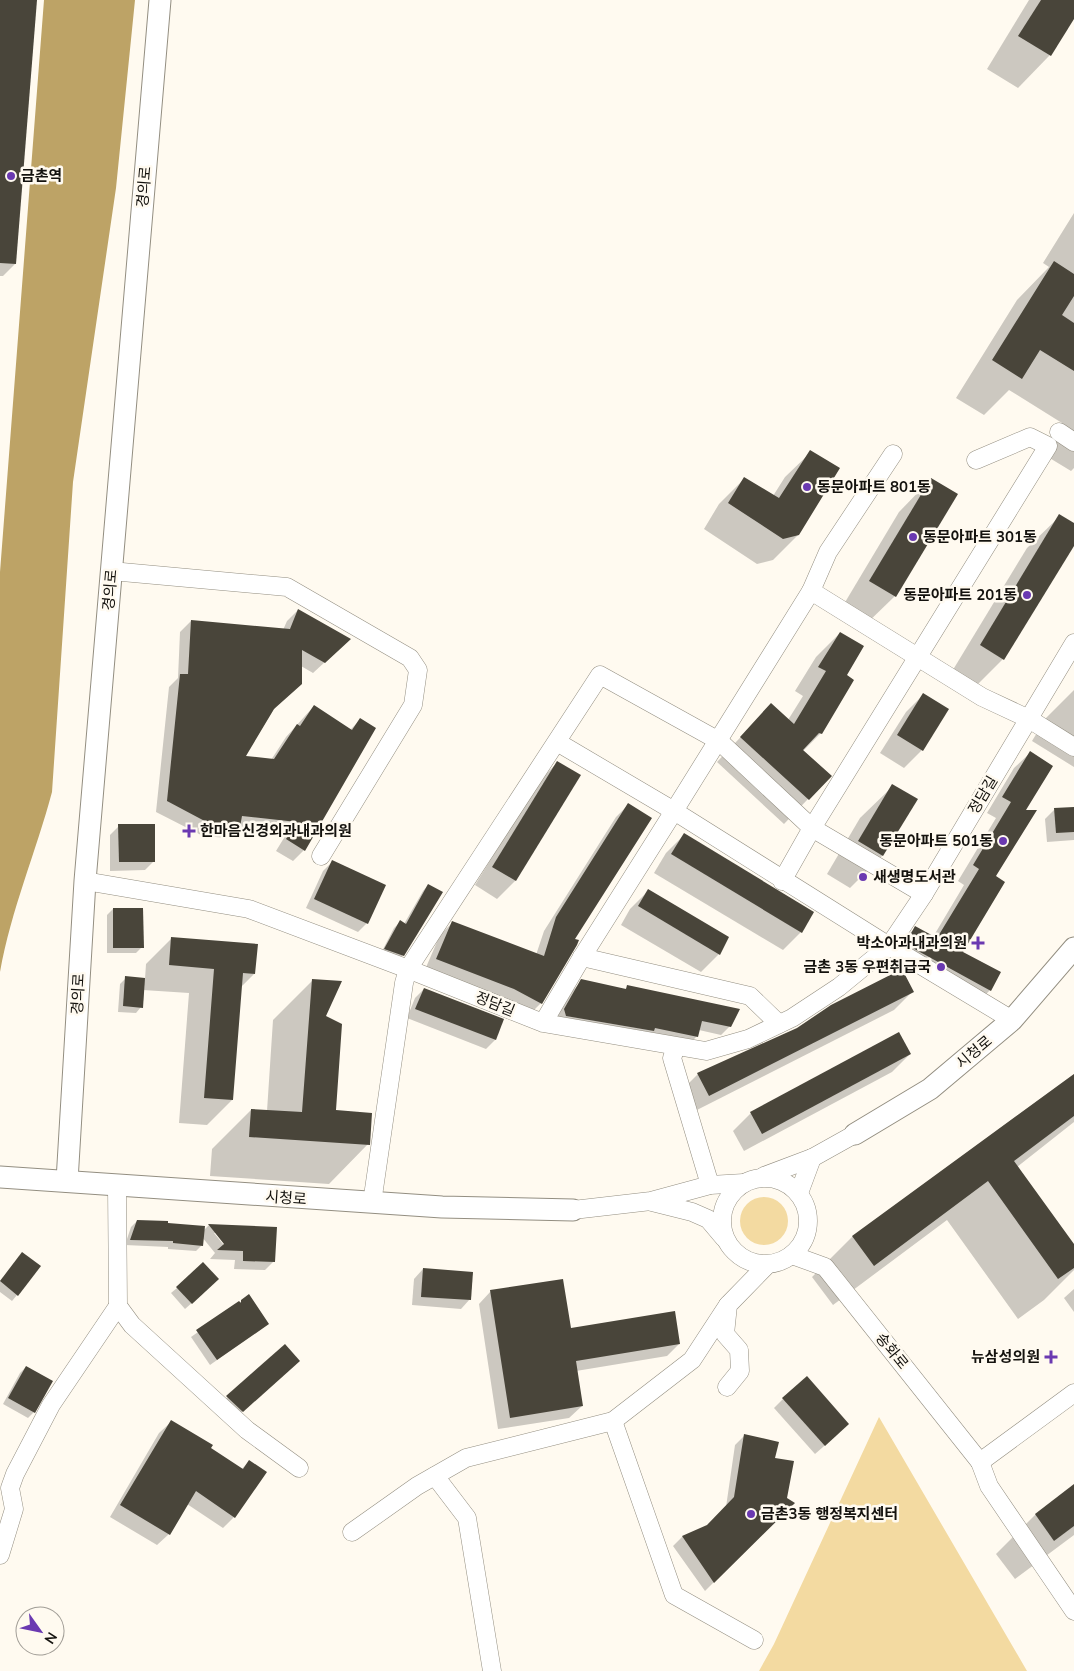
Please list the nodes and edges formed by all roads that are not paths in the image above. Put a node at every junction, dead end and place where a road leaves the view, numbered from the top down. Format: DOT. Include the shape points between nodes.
graph roads {
  1 [pos="160,0"];
  2 [pos="1059,432"];
  3 [pos="1074,442"];
  4 [pos="893,454"];
  5 [pos="976,460"];
  6 [pos="111,571"];
  7 [pos="811,591"];
  8 [pos="1074,643"];
  9 [pos="918,658"];
  10 [pos="1029,719"];
  11 [pos="719,741"];
  12 [pos="557,742"];
  13 [pos="1074,747"];
  14 [pos="674,812"];
  15 [pos="812,828"];
  16 [pos="321,856"];
  17 [pos="782,881"];
  18 [pos="85,882"];
  19 [pos="924,894"];
  20 [pos="889,946"];
  21 [pos="1074,948"];
  22 [pos="582,957"];
  23 [pos="408,969"];
  24 [pos="1012,1020"];
  25 [pos="543,1023"];
  26 [pos="780,1024"];
  27 [pos="676,1047"];
  28 [pos="855,1134"];
  29 [pos="812,1158"];
  30 [pos="0,1178"];
  31 [pos="67,1181"];
  32 [pos="750,1181"];
  33 [pos="710,1185"];
  34 [pos="118,1186"];
  35 [pos="799,1193"];
  36 [pos="651,1202"];
  37 [pos="372,1203"];
  38 [pos="573,1210"];
  39 [pos="806,1237"];
  40 [pos="728,1244"];
  41 [pos="792,1256"];
  42 [pos="767,1264"];
  43 [pos="825,1267"];
  44 [pos="728,1305"];
  45 [pos="118,1306"];
  46 [pos="727,1387"];
  47 [pos="1074,1393"];
  48 [pos="613,1421"];
  49 [pos="980,1462"];
  50 [pos="300,1468"];
  51 [pos="435,1476"];
  52 [pos="352,1532"];
  53 [pos="0,1555"];
  54 [pos="1074,1611"];
  55 [pos="754,1640"];
  56 [pos="487,1670"];
  1 -- 6 [label="street, 경의로"];
  2 -- 3 [label="street"];
  4 -- 7 [label="street" via="828,552"];
  5 -- 9 [label="street" via="1030,437 1048,446"];
  6 -- 16 [label="street" via="287,587 410,658 418,670 413,705"];
  6 -- 18 [label="street, 경의로"];
  7 -- 9 [label="street"];
  7 -- 11 [label="street"];
  8 -- 10 [label="street, 정담길"];
  9 -- 10 [label="street"];
  9 -- 15 [label="street"];
  10 -- 13 [label="street"];
  10 -- 19 [label="street, 정담길"];
  11 -- 12 [label="street" via="600,674"];
  11 -- 14 [label="street"];
  11 -- 15 [label="street"];
  12 -- 14 [label="street"];
  12 -- 23 [label="street"];
  14 -- 17 [label="street"];
  14 -- 22 [label="street"];
  15 -- 17 [label="street"];
  15 -- 19 [label="street"];
  17 -- 20 [label="street"];
  18 -- 23 [label="street, 정담길" via="249,910"];
  18 -- 31 [label="street, 경의로"];
  19 -- 20 [label="street, 정담길"];
  20 -- 24 [label="street"];
  20 -- 26 [label="street, 정담길" via="839,987"];
  21 -- 24 [label="street, 시청로"];
  22 -- 25 [label="street"];
  22 -- 26 [label="street" via="750,996"];
  23 -- 25 [label="street, 정담길"];
  23 -- 37 [label="street"];
  24 -- 28 [label="street, 시청로" via="930,1089"];
  25 -- 27 [label="street, 정담길"];
  26 -- 27 [label="street, 정담길" via="748,1039 706,1051"];
  27 -- 33 [label="street" via="672,1058"];
  28 -- 29 [label="street"];
  29 -- 32 [label="street"];
  29 -- 35 [label="street"];
  30 -- 31 [label="street, 시청로"];
  31 -- 34 [label="street, 시청로"];
  32 -- 33 [label="street"];
  32 -- 35 [label="street" via="780,1180"];
  32 -- 40 [label="street" via="733,1192 725,1204 723,1232"];
  33 -- 36 [label="street"];
  34 -- 37 [label="street, 시청로"];
  34 -- 45 [label="street"];
  35 -- 39 [label="street" via="808,1214"];
  36 -- 38 [label="street"];
  36 -- 40 [label="street" via="708,1219"];
  37 -- 38 [label="street, 시청로" via="442,1208"];
  39 -- 41 [label="street"];
  39 -- 43 [label="street, 송화로"];
  40 -- 42 [label="street" via="739,1256 752,1263"];
  41 -- 42 [label="street"];
  41 -- 43 [label="street"];
  42 -- 44 [label="street"];
  43 -- 49 [label="street, 송화로"];
  44 -- 46 [label="street" via="725,1334 739,1350 740,1372"];
  44 -- 48 [label="street" via="692,1360"];
  45 -- 50 [label="street" via="132,1324 246,1430"];
  45 -- 53 [label="street" via="51,1405 15,1474 10,1488 14,1509"];
  47 -- 49 [label="street"];
  48 -- 51 [label="street" via="466,1458"];
  48 -- 55 [label="street" via="674,1594"];
  49 -- 54 [label="street, 송화로" via="989,1486"];
  51 -- 52 [label="street"];
  51 -- 56 [label="street" via="467,1518"];
}
